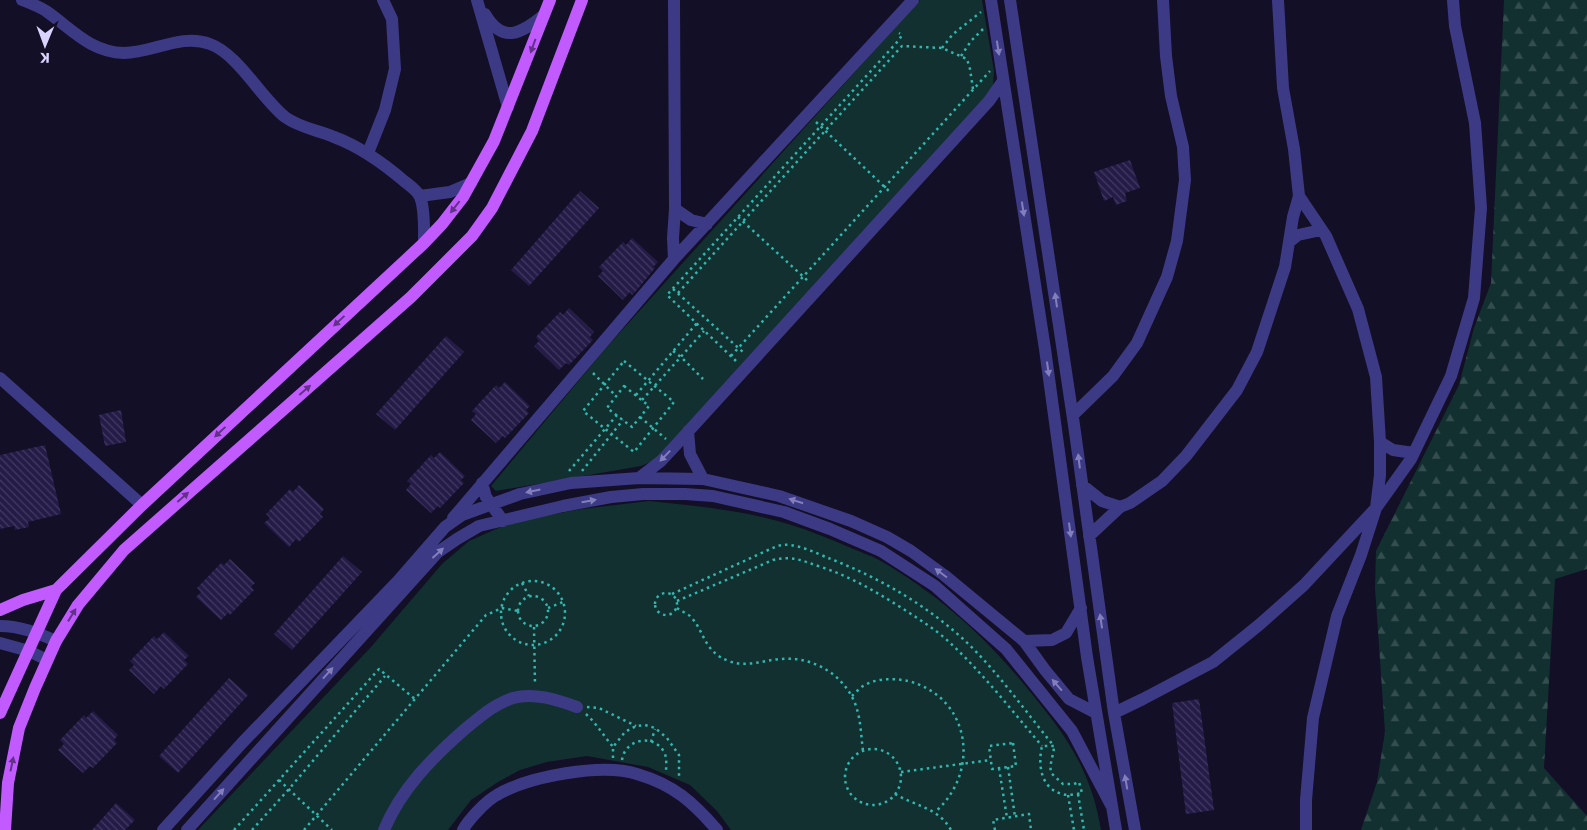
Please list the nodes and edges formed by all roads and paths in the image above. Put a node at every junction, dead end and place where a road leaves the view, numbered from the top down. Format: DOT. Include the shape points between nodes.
graph roads {
  1 [pos="22,0"];
  2 [pos="383,0"];
  3 [pos="550,0"];
  4 [pos="582,0"];
  5 [pos="674,0"];
  6 [pos="913,0"];
  7 [pos="1010,0"];
  8 [pos="1163,0"];
  9 [pos="1278,0"];
  10 [pos="1453,0"];
  11 [pos="478,3"];
  12 [pos="46,5"];
  13 [pos="985,5"];
  14 [pos="544,15"];
  15 [pos="984,18"];
  16 [pos="987,36"];
  17 [pos="899,40"];
  18 [pos="942,48"];
  19 [pos="961,56"];
  20 [pos="990,79"];
  21 [pos="1003,80"];
  22 [pos="973,89"];
  23 [pos="508,106"];
  24 [pos="808,114"];
  25 [pos="820,126"];
  26 [pos="825,131"];
  27 [pos="368,153"];
  28 [pos="471,183"];
  29 [pos="884,187"];
  30 [pos="420,196"];
  31 [pos="894,196"];
  32 [pos="1299,196"];
  33 [pos="675,209"];
  34 [pos="738,217"];
  35 [pos="743,221"];
  36 [pos="707,224"];
  37 [pos="1321,230"];
  38 [pos="424,242"];
  39 [pos="1289,242"];
  40 [pos="674,259"];
  41 [pos="802,276"];
  42 [pos="813,286"];
  43 [pos="673,288"];
  44 [pos="678,293"];
  45 [pos="696,323"];
  46 [pos="704,331"];
  47 [pos="737,347"];
  48 [pos="673,351"];
  49 [pos="731,356"];
  50 [pos="681,357"];
  51 [pos="749,357"];
  52 [pos="584,364"];
  53 [pos="741,365"];
  54 [pos="703,379"];
  55 [pos="648,381"];
  56 [pos="605,385"];
  57 [pos="3,386"];
  58 [pos="655,386"];
  59 [pos="636,395"];
  60 [pos="616,396"];
  61 [pos="642,400"];
  62 [pos="617,415"];
  63 [pos="1073,415"];
  64 [pos="640,417"];
  65 [pos="623,420"];
  66 [pos="605,428"];
  67 [pos="653,428"];
  68 [pos="688,431"];
  69 [pos="612,434"];
  70 [pos="1380,442"];
  71 [pos="674,446"];
  72 [pos="1414,453"];
  73 [pos="640,478"];
  74 [pos="703,479"];
  75 [pos="482,483"];
  76 [pos="571,483"];
  77 [pos="1082,485"];
  78 [pos="554,487"];
  79 [pos="492,505"];
  80 [pos="142,506"];
  81 [pos="1120,508"];
  82 [pos="1376,508"];
  83 [pos="503,521"];
  84 [pos="445,527"];
  85 [pos="1089,536"];
  86 [pos="522,583"];
  87 [pos="56,590"];
  88 [pos="672,594"];
  89 [pos="529,596"];
  90 [pos="677,601"];
  91 [pos="563,602"];
  92 [pos="502,608"];
  93 [pos="548,608"];
  94 [pos="677,608"];
  95 [pos="1080,608"];
  96 [pos="0,610"];
  97 [pos="518,611"];
  98 [pos="0,626"];
  99 [pos="534,626"];
  100 [pos="38,633"];
  101 [pos="1024,641"];
  102 [pos="56,642"];
  103 [pos="0,644"];
  104 [pos="534,644"];
  105 [pos="28,651"];
  106 [pos="47,660"];
  107 [pos="385,675"];
  108 [pos="535,696"];
  109 [pos="852,696"];
  110 [pos="416,700"];
  111 [pos="1,703"];
  112 [pos="577,707"];
  113 [pos="1096,713"];
  114 [pos="1114,713"];
  115 [pos="636,726"];
  116 [pos="655,728"];
  117 [pos="651,742"];
  118 [pos="1042,746"];
  119 [pos="1054,746"];
  120 [pos="613,747"];
  121 [pos="863,751"];
  122 [pos="991,760"];
  123 [pos="963,763"];
  124 [pos="1008,767"];
  125 [pos="999,768"];
  126 [pos="617,770"];
  127 [pos="901,772"];
  128 [pos="279,780"];
  129 [pos="662,784"];
  130 [pos="290,789"];
  131 [pos="674,790"];
  132 [pos="895,794"];
  133 [pos="1078,794"];
  134 [pos="1068,795"];
  135 [pos="1112,805"];
  136 [pos="935,812"];
  137 [pos="317,816"];
  138 [pos="1014,817"];
  139 [pos="1007,818"];
  140 [pos="5,830"];
  141 [pos="163,830"];
  142 [pos="186,830"];
  143 [pos="234,830"];
  144 [pos="252,830"];
  145 [pos="304,830"];
  146 [pos="332,830"];
  147 [pos="384,830"];
  148 [pos="462,830"];
  149 [pos="717,830"];
  150 [pos="951,830"];
  151 [pos="994,830"];
  152 [pos="1031,830"];
  153 [pos="1074,830"];
  154 [pos="1084,830"];
  155 [pos="1116,830"];
  156 [pos="1135,830"];
  157 [pos="1306,830"];
  1 -- 12 [label="street"];
  2 -- 27 [label="street" via="392,20 395,69 385,110"];
  3 -- 14 [label="main road"];
  102 -- 4 [label="main road, one-way" via="78,605 124,550 411,297 472,236 492,208 532,131"];
  5 -- 33 [label="street"];
  6 -- 24 [label="street"];
  63 -- 7 [label="street, one-way"];
  8 -- 63 [label="street" via="1166,56 1183,148 1185,180 1178,241 1167,277 1137,342 1113,376"];
  9 -- 32 [label="street" via="1283,88"];
  10 -- 72 [label="street" via="1455,26 1475,123 1480,189 1474,298 1451,376"];
  11 -- 14 [label="street" via="499,32 526,30"];
  11 -- 23 [label="street"];
  12 -- 27 [label="street" via="80,38 100,48 124,53 189,40 210,44 228,55 286,118"];
  13 -- 15 [label="path"];
  13 -- 18 [label="path"];
  13 -- 21 [label="street, one-way"];
  14 -- 23 [label="main road, one-way"];
  16 -- 19 [label="path" via="986,26"];
  17 -- 25 [label="path"];
  18 -- 19 [label="path"];
  18 -- 26 [label="path" via="902,46"];
  19 -- 22 [label="path" via="967,59"];
  20 -- 22 [label="path" via="990,71"];
  21 -- 68 [label="street" via="982,108"];
  21 -- 95 [label="street, one-way" via="1045,349"];
  22 -- 29 [label="path"];
  23 -- 28 [label="main road" via="494,141"];
  24 -- 25 [label="path"];
  24 -- 36 [label="street"];
  25 -- 26 [label="path"];
  25 -- 34 [label="path"];
  26 -- 29 [label="path"];
  26 -- 35 [label="path"];
  27 -- 30 [label="street" via="383,162"];
  28 -- 30 [label="street" via="450,192"];
  28 -- 38 [label="main road, one-way" via="442,224"];
  29 -- 31 [label="path"];
  29 -- 41 [label="path"];
  30 -- 38 [label="street"];
  32 -- 37 [label="street"];
  32 -- 39 [label="street"];
  33 -- 36 [label="street" via="691,220"];
  33 -- 40 [label="street"];
  34 -- 35 [label="path"];
  34 -- 43 [label="path"];
  35 -- 41 [label="path"];
  35 -- 44 [label="path"];
  36 -- 40 [label="street"];
  37 -- 39 [label="street" via="1298,235"];
  37 -- 70 [label="street" via="1346,279 1367,338 1376,377"];
  38 -- 80 [label="main road, one-way"];
  39 -- 81 [label="street" via="1285,267 1257,352 1237,390 1162,482"];
  40 -- 52 [label="street"];
  41 -- 42 [label="path"];
  41 -- 47 [label="path"];
  43 -- 44 [label="path"];
  43 -- 45 [label="path" via="667,295"];
  44 -- 47 [label="path"];
  45 -- 46 [label="path"];
  45 -- 48 [label="path"];
  46 -- 49 [label="path"];
  46 -- 50 [label="path"];
  47 -- 49 [label="path"];
  47 -- 51 [label="path"];
  48 -- 50 [label="path"];
  48 -- 55 [label="path"];
  49 -- 53 [label="path"];
  50 -- 54 [label="path"];
  50 -- 58 [label="path"];
  52 -- 56 [label="path"];
  52 -- 75 [label="street"];
  55 -- 56 [label="path" via="624,361"];
  55 -- 58 [label="path"];
  55 -- 59 [label="path"];
  56 -- 60 [label="path"];
  56 -- 66 [label="path" via="583,411"];
  57 -- 80 [label="street"];
  58 -- 61 [label="path"];
  58 -- 67 [label="path" via="674,402"];
  59 -- 60 [label="path" via="624,386"];
  59 -- 61 [label="path"];
  60 -- 62 [label="path" via="607,408"];
  61 -- 64 [label="path" via="649,406"];
  62 -- 65 [label="path"];
  62 -- 66 [label="path"];
  77 -- 63 [label="street, one-way"];
  64 -- 65 [label="path" via="632,427"];
  64 -- 67 [label="path"];
  65 -- 69 [label="path"];
  66 -- 69 [label="path"];
  66 -- 78 [label="path"];
  67 -- 69 [label="path" via="634,452"];
  67 -- 71 [label="path"];
  68 -- 71 [label="street"];
  68 -- 74 [label="street" via="690,454"];
  69 -- 76 [label="path"];
  70 -- 72 [label="street" via="1393,450"];
  70 -- 82 [label="street"];
  71 -- 73 [label="street, one-way"];
  72 -- 82 [label="street"];
  73 -- 74 [label="street"];
  73 -- 76 [label="street"];
  101 -- 74 [label="street, one-way" via="944,575 887,538 779,496"];
  75 -- 79 [label="street"];
  75 -- 84 [label="street"];
  76 -- 78 [label="street"];
  77 -- 81 [label="street" via="1102,501"];
  77 -- 85 [label="street"];
  78 -- 79 [label="street, one-way" via="520,494"];
  79 -- 83 [label="street"];
  79 -- 84 [label="street" via="462,515"];
  80 -- 87 [label="main road"];
  81 -- 85 [label="street"];
  82 -- 114 [label="street" via="1304,584 1213,662"];
  82 -- 157 [label="street" via="1337,616 1313,718"];
  83 -- 135 [label="street, one-way" via="610,497 704,495 784,512 881,551 935,586 1006,649 1072,731"];
  142 -- 83 [label="street, one-way" via="438,552 479,526"];
  84 -- 141 [label="street"];
  114 -- 85 [label="street, one-way"];
  86 -- 89 [label="path"];
  86 -- 91 [label="path" via="545,583 557,592"];
  86 -- 92 [label="path" via="505,598"];
  87 -- 96 [label="main road"];
  87 -- 100 [label="main road"];
  88 -- 90 [label="path"];
  88 -- 94 [label="path" via="659,595 655,608 666,616"];
  88 -- 119 [label="path" via="777,546 784,544 815,552 866,573 910,598 962,638"];
  89 -- 93 [label="path" via="543,599"];
  89 -- 97 [label="path" via="522,600"];
  90 -- 94 [label="path"];
  90 -- 118 [label="path" via="785,557 836,572 883,596 948,640"];
  91 -- 93 [label="path"];
  91 -- 104 [label="path" via="564,620 557,634"];
  92 -- 97 [label="path"];
  92 -- 104 [label="path" via="502,620 509,634 522,642"];
  92 -- 110 [label="path" via="486,615"];
  93 -- 99 [label="path" via="547,619"];
  94 -- 109 [label="path" via="690,616 708,646 728,661 744,664 779,659 803,660 826,669"];
  95 -- 101 [label="street" via="1066,633 1052,640"];
  95 -- 113 [label="street"];
  97 -- 99 [label="path" via="521,621"];
  98 -- 100 [label="street"];
  99 -- 104 [label="path"];
  100 -- 102 [label="street"];
  100 -- 105 [label="main road"];
  113 -- 101 [label="street, one-way" via="1069,698"];
  102 -- 106 [label="main road"];
  103 -- 105 [label="street"];
  104 -- 108 [label="path"];
  105 -- 106 [label="street"];
  105 -- 111 [label="main road"];
  140 -- 106 [label="main road, one-way" via="8,783 19,728"];
  107 -- 110 [label="path"];
  107 -- 128 [label="path" via="379,669"];
  107 -- 130 [label="path"];
  108 -- 112 [label="street"];
  108 -- 147 [label="street" via="514,698 488,710 442,749 418,775"];
  109 -- 121 [label="path" via="859,716"];
  109 -- 123 [label="path" via="863,686 884,679 900,679 928,689 950,708 959,725"];
  110 -- 137 [label="path"];
  112 -- 115 [label="path" via="599,708"];
  112 -- 120 [label="path" via="593,721"];
  113 -- 135 [label="street"];
  156 -- 114 [label="street, one-way"];
  115 -- 116 [label="path"];
  115 -- 120 [label="path" via="625,732"];
  116 -- 117 [label="path"];
  116 -- 131 [label="path" via="679,755 678,781"];
  117 -- 126 [label="path" via="638,741 626,748"];
  117 -- 129 [label="path" via="666,755"];
  118 -- 119 [label="path"];
  118 -- 134 [label="path" via="1043,778 1053,789"];
  119 -- 133 [label="path" via="1050,763 1052,774 1063,784 1079,782 1082,793"];
  120 -- 126 [label="path"];
  121 -- 127 [label="path" via="882,751 891,756"];
  121 -- 132 [label="path" via="848,764 845,782 849,792 855,799 873,806 883,804"];
  122 -- 123 [label="path"];
  122 -- 124 [label="path" via="989,746 1013,743 1016,766"];
  122 -- 125 [label="path" via="992,769"];
  123 -- 127 [label="path"];
  123 -- 136 [label="path" via="952,793"];
  124 -- 125 [label="path"];
  124 -- 138 [label="path"];
  125 -- 139 [label="path"];
  126 -- 129 [label="street"];
  126 -- 148 [label="street" via="579,771 531,781 496,795"];
  127 -- 132 [label="path" via="901,782"];
  128 -- 130 [label="path"];
  128 -- 143 [label="path"];
  129 -- 131 [label="street"];
  130 -- 137 [label="path"];
  130 -- 144 [label="path"];
  131 -- 149 [label="street" via="697,807"];
  132 -- 136 [label="path"];
  133 -- 134 [label="path"];
  133 -- 154 [label="path"];
  134 -- 153 [label="path"];
  135 -- 155 [label="street"];
  136 -- 150 [label="path"];
  137 -- 145 [label="path"];
  137 -- 146 [label="path"];
  138 -- 139 [label="path"];
  138 -- 152 [label="path" via="1029,814"];
  139 -- 151 [label="path" via="993,820"];
}
